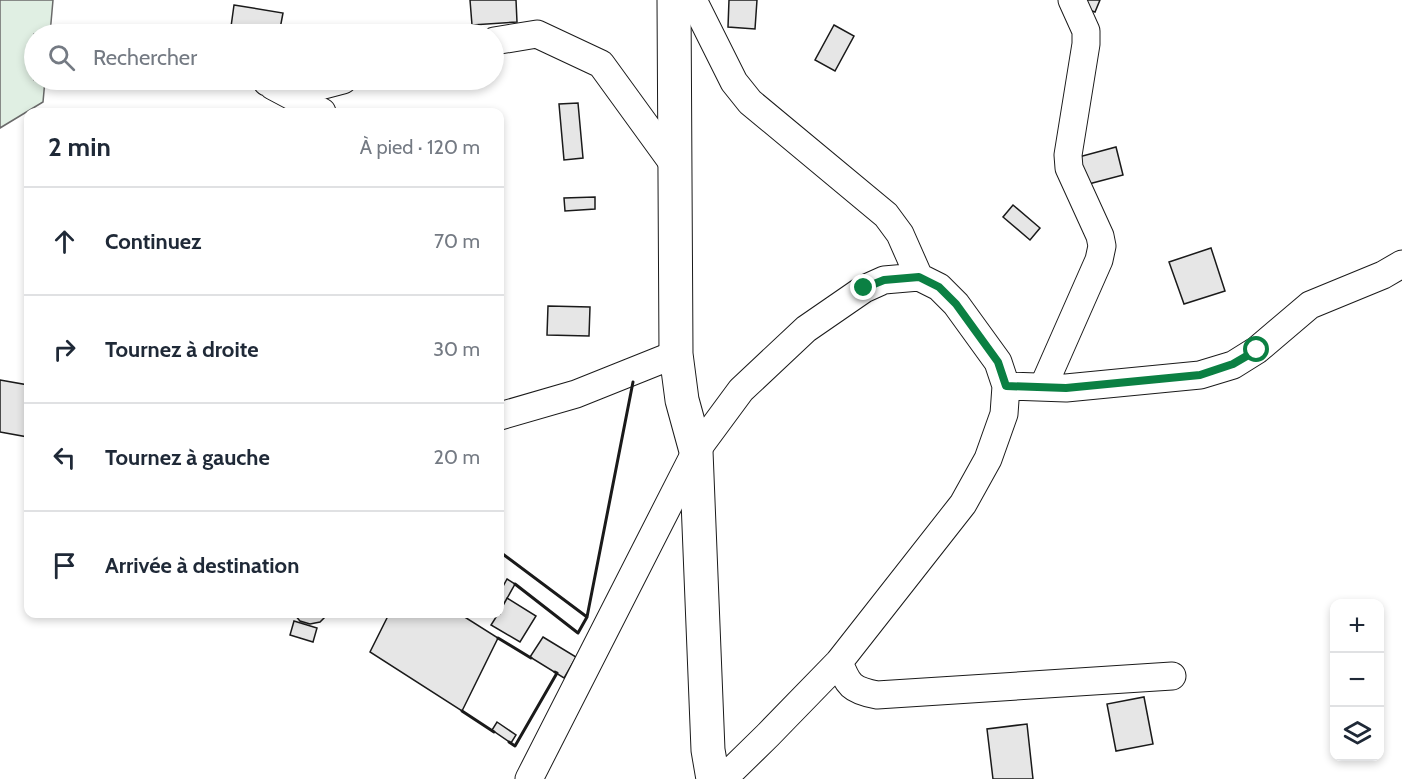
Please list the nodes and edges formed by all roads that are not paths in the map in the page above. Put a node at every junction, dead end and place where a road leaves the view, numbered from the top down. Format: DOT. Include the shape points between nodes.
graph roads {
  1 [pos="674,0"];
  2 [pos="693,0"];
  3 [pos="1072,0"];
  4 [pos="504,39"];
  5 [pos="282,90"];
  6 [pos="315,108"];
  7 [pos="675,166"];
  8 [pos="1402,264"];
  9 [pos="919,277"];
  10 [pos="676,354"];
  11 [pos="1006,386"];
  12 [pos="1043,387"];
  13 [pos="682,400"];
  14 [pos="504,415"];
  15 [pos="696,451"];
  16 [pos="675,492"];
  17 [pos="838,662"];
  18 [pos="1172,676"];
  19 [pos="700,770"];
  20 [pos="529,779"];
  21 [pos="723,779"];
  1 -- 7 [label="main road"];
  2 -- 9 [label="street" via="734,81 750,102 886,215 900,234"];
  3 -- 12 [label="street" via="1086,31 1086,44 1069,168 1102,246"];
  4 -- 7 [label="street" via="537,34 601,64"];
  5 -- 6 [label="street"];
  7 -- 10 [label="main road"];
  8 -- 12 [label="street" via="1310,305 1257,350 1233,364 1200,375"];
  9 -- 11 [label="street" via="939,287 956,304 998,362"];
  9 -- 15 [label="street" via="884,280 864,288 806,329 741,390"];
  10 -- 13 [label="main road"];
  10 -- 14 [label="street" via="576,394"];
  11 -- 12 [label="street"];
  11 -- 17 [label="street" via="1004,414 988,459 963,504"];
  13 -- 15 [label="main road"];
  13 -- 16 [label="main road"];
  15 -- 16 [label="street"];
  15 -- 19 [label="main road"];
  16 -- 19 [label="main road"];
  16 -- 20 [label="street"];
  17 -- 18 [label="street" via="847,682 861,692 877,695"];
  17 -- 21 [label="street"];
}
